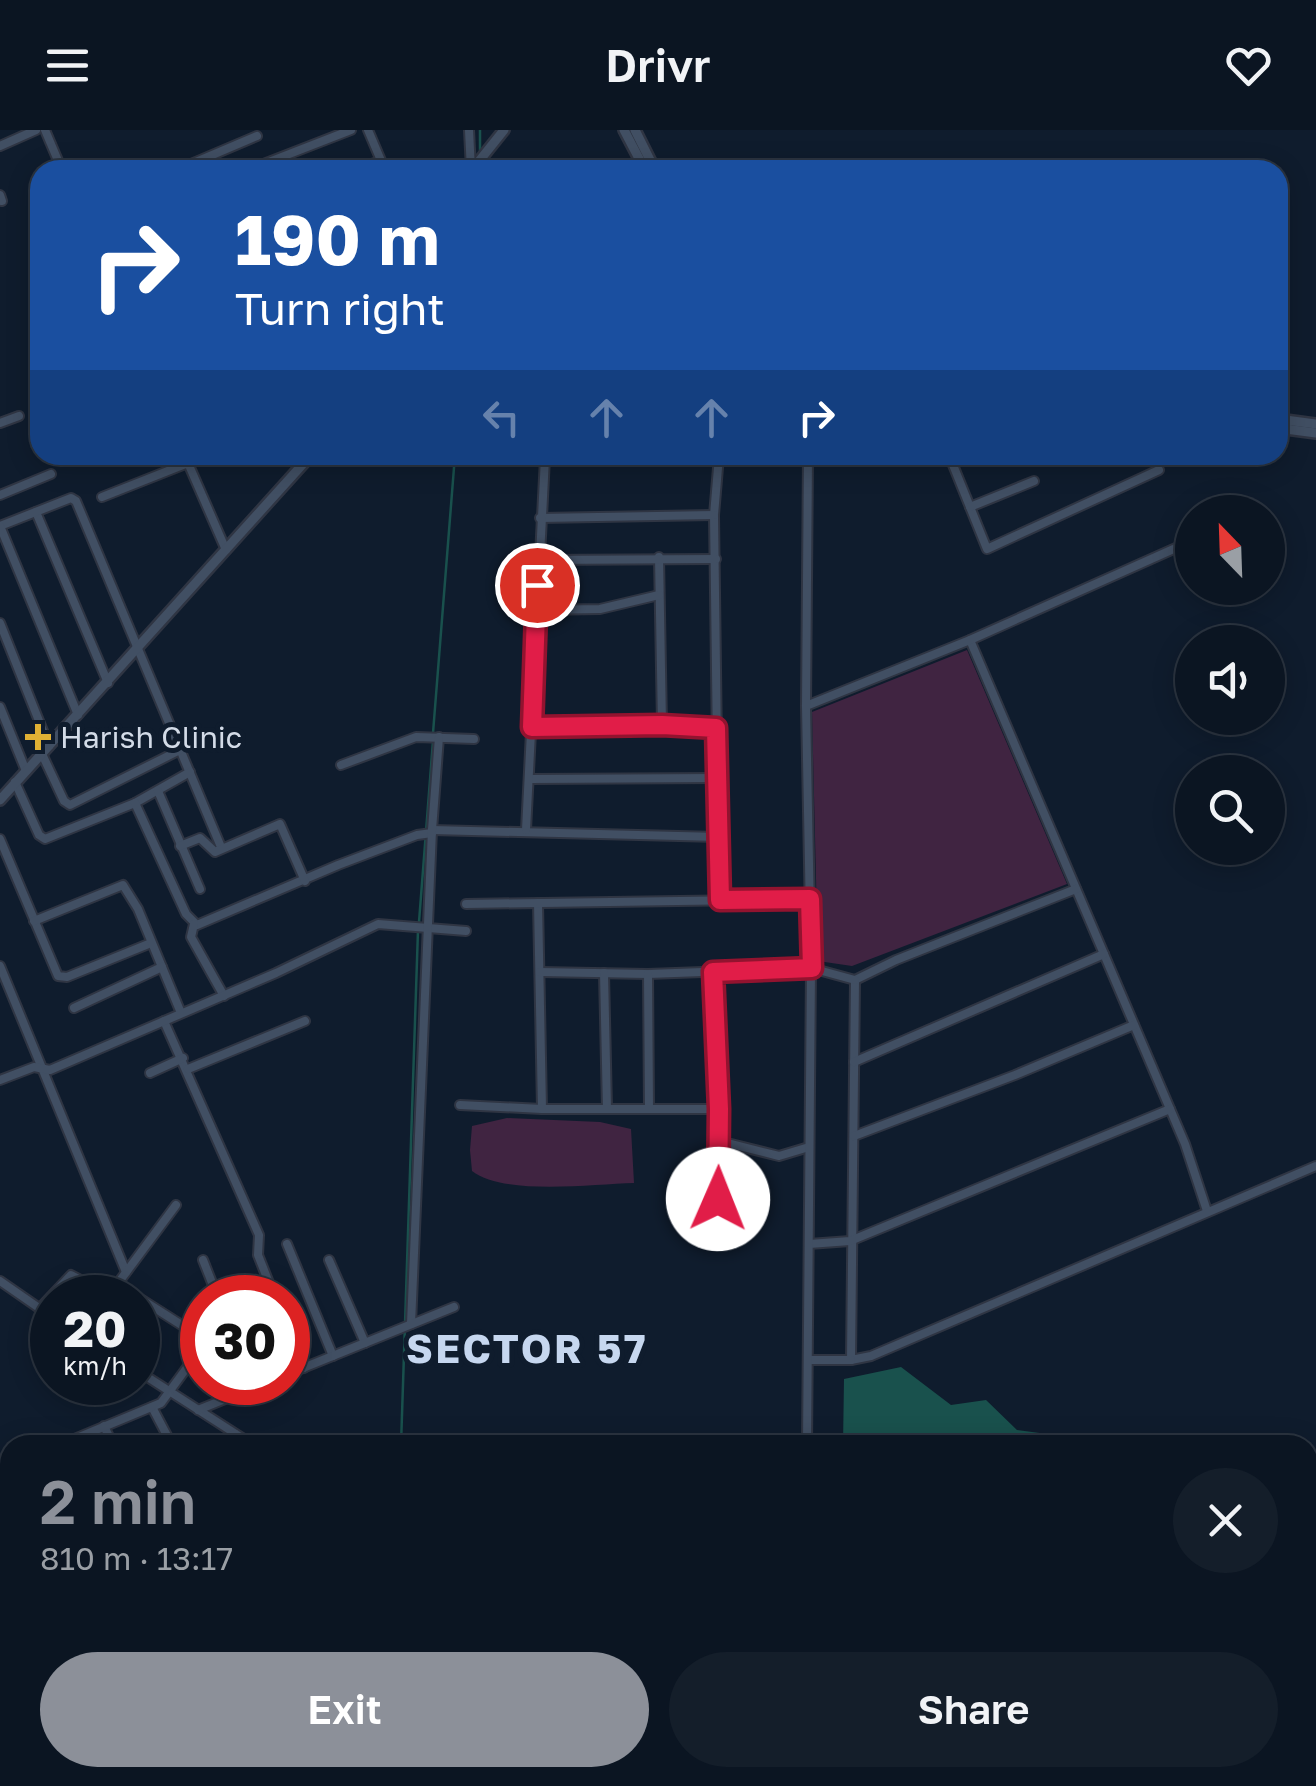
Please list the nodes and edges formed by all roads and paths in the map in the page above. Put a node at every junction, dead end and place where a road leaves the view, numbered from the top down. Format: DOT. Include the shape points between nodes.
graph roads {
  1 [pos="36,130"];
  2 [pos="46,130"];
  3 [pos="350,130"];
  4 [pos="368,130"];
  5 [pos="469,130"];
  6 [pos="492,130"];
  7 [pos="504,130"];
  8 [pos="624,130"];
  9 [pos="634,130"];
  10 [pos="257,136"];
  11 [pos="0,146"];
  12 [pos="490,149"];
  13 [pos="58,160"];
  14 [pos="200,160"];
  15 [pos="274,160"];
  16 [pos="380,160"];
  17 [pos="472,160"];
  18 [pos="480,160"];
  19 [pos="640,160"];
  20 [pos="649,160"];
  21 [pos="19,416"];
  22 [pos="1288,420"];
  23 [pos="0,423"];
  24 [pos="1316,424"];
  25 [pos="1288,429"];
  26 [pos="1316,433"];
  27 [pos="181,465"];
  28 [pos="189,465"];
  29 [pos="301,465"];
  30 [pos="544,465"];
  31 [pos="718,465"];
  32 [pos="808,465"];
  33 [pos="953,465"];
  34 [pos="1159,470"];
  35 [pos="51,474"];
  36 [pos="1034,481"];
  37 [pos="0,495"];
  38 [pos="102,497"];
  39 [pos="970,508"];
  40 [pos="36,512"];
  41 [pos="714,515"];
  42 [pos="540,518"];
  43 [pos="0,526"];
  44 [pos="2,540"];
  45 [pos="1175,548"];
  46 [pos="226,550"];
  47 [pos="659,557"];
  48 [pos="716,558"];
  49 [pos="538,560"];
  50 [pos="658,594"];
  51 [pos="536,610"];
  52 [pos="0,623"];
  53 [pos="970,640"];
  54 [pos="138,650"];
  55 [pos="108,682"];
  56 [pos="806,706"];
  57 [pos="0,707"];
  58 [pos="78,714"];
  59 [pos="662,725"];
  60 [pos="532,727"];
  61 [pos="716,728"];
  62 [pos="438,737"];
  63 [pos="474,740"];
  64 [pos="45,750"];
  65 [pos="180,750"];
  66 [pos="342,765"];
  67 [pos="26,771"];
  68 [pos="190,772"];
  69 [pos="718,778"];
  70 [pos="529,779"];
  71 [pos="15,782"];
  72 [pos="0,783"];
  73 [pos="158,790"];
  74 [pos="2,797"];
  75 [pos="135,803"];
  76 [pos="526,830"];
  77 [pos="428,832"];
  78 [pos="719,837"];
  79 [pos="0,839"];
  80 [pos="180,846"];
  81 [pos="221,847"];
  82 [pos="305,881"];
  83 [pos="200,889"];
  84 [pos="1076,889"];
  85 [pos="810,899"];
  86 [pos="720,900"];
  87 [pos="466,904"];
  88 [pos="538,904"];
  89 [pos="34,921"];
  90 [pos="194,924"];
  91 [pos="426,927"];
  92 [pos="466,930"];
  93 [pos="151,943"];
  94 [pos="1104,954"];
  95 [pos="0,966"];
  96 [pos="162,967"];
  97 [pos="812,968"];
  98 [pos="540,972"];
  99 [pos="713,972"];
  100 [pos="604,974"];
  101 [pos="648,974"];
  102 [pos="854,980"];
  103 [pos="224,996"];
  104 [pos="74,1008"];
  105 [pos="181,1014"];
  106 [pos="164,1020"];
  107 [pos="305,1021"];
  108 [pos="1134,1025"];
  109 [pos="183,1058"];
  110 [pos="854,1062"];
  111 [pos="40,1067"];
  112 [pos="188,1069"];
  113 [pos="150,1073"];
  114 [pos="1,1077"];
  115 [pos="460,1106"];
  116 [pos="542,1109"];
  117 [pos="607,1109"];
  118 [pos="649,1109"];
  119 [pos="719,1109"];
  120 [pos="1170,1109"];
  121 [pos="854,1136"];
  122 [pos="719,1141"];
  123 [pos="810,1146"];
  124 [pos="1316,1166"];
  125 [pos="718,1199"];
  126 [pos="176,1205"];
  127 [pos="1207,1211"];
  128 [pos="850,1242"];
  129 [pos="287,1244"];
  130 [pos="809,1244"];
  131 [pos="203,1260"];
  132 [pos="329,1260"];
  133 [pos="126,1272"];
  134 [pos="124,1275"];
  135 [pos="209,1275"];
  136 [pos="266,1275"];
  137 [pos="0,1281"];
  138 [pos="30,1301"];
  139 [pos="454,1307"];
  140 [pos="405,1326"];
  141 [pos="366,1343"];
  142 [pos="333,1356"];
  143 [pos="809,1360"];
  144 [pos="851,1360"];
  145 [pos="310,1366"];
  146 [pos="180,1379"];
  147 [pos="160,1385"];
  148 [pos="171,1392"];
  149 [pos="209,1405"];
  150 [pos="152,1407"];
  151 [pos="198,1410"];
  152 [pos="104,1426"];
  153 [pos="235,1434"];
  154 [pos="83,1435"];
  155 [pos="108,1435"];
  156 [pos="167,1435"];
  157 [pos="807,1435"];
  1 -- 11 [label="street"];
  2 -- 13 [label="street"];
  3 -- 15 [label="street"];
  4 -- 16 [label="street"];
  5 -- 17 [label="street"];
  6 -- 12 [label="street"];
  7 -- 12 [label="street"];
  8 -- 19 [label="street"];
  9 -- 20 [label="street"];
  10 -- 14 [label="street"];
  12 -- 18 [label="street"];
  21 -- 23 [label="street"];
  22 -- 24 [label="street"];
  25 -- 26 [label="street"];
  27 -- 38 [label="street"];
  28 -- 46 [label="street"];
  29 -- 46 [label="street"];
  30 -- 42 [label="street"];
  31 -- 41 [label="street"];
  32 -- 56 [label="street"];
  33 -- 39 [label="street"];
  34 -- 39 [label="street" via="987,550"];
  35 -- 37 [label="street"];
  36 -- 39 [label="street"];
  40 -- 43 [label="street"];
  40 -- 54 [label="street" via="76,501"];
  40 -- 55 [label="street"];
  41 -- 42 [label="street"];
  41 -- 48 [label="street"];
  42 -- 49 [label="street"];
  43 -- 44 [label="street"];
  44 -- 58 [label="street"];
  45 -- 53 [label="street"];
  46 -- 54 [label="street"];
  47 -- 48 [label="street"];
  47 -- 49 [label="street"];
  47 -- 50 [label="street"];
  48 -- 61 [label="street"];
  49 -- 51 [label="street"];
  50 -- 51 [label="street" via="600,610"];
  50 -- 59 [label="street"];
  51 -- 60 [label="street"];
  52 -- 64 [label="street"];
  53 -- 56 [label="street"];
  53 -- 84 [label="street"];
  54 -- 55 [label="street"];
  54 -- 65 [label="street"];
  55 -- 58 [label="street"];
  56 -- 85 [label="street"];
  57 -- 67 [label="street"];
  58 -- 64 [label="street"];
  59 -- 60 [label="street"];
  59 -- 61 [label="street"];
  60 -- 70 [label="street"];
  61 -- 69 [label="street"];
  62 -- 63 [label="street"];
  62 -- 66 [label="street" via="403,740"];
  62 -- 77 [label="street"];
  64 -- 65 [label="street" via="70,804"];
  64 -- 67 [label="street"];
  65 -- 68 [label="street"];
  67 -- 71 [label="street"];
  68 -- 73 [label="street"];
  68 -- 81 [label="street"];
  69 -- 70 [label="street"];
  69 -- 78 [label="street"];
  70 -- 76 [label="street"];
  71 -- 74 [label="street"];
  71 -- 75 [label="street" via="43,839"];
  72 -- 74 [label="street"];
  73 -- 75 [label="street"];
  73 -- 80 [label="street"];
  75 -- 90 [label="street"];
  76 -- 77 [label="street"];
  76 -- 78 [label="street"];
  77 -- 82 [label="street"];
  77 -- 91 [label="street"];
  78 -- 86 [label="street"];
  79 -- 89 [label="street"];
  80 -- 81 [label="street" via="200,838 212,852"];
  80 -- 83 [label="street"];
  81 -- 82 [label="street" via="280,824"];
  82 -- 90 [label="street"];
  84 -- 94 [label="street"];
  84 -- 102 [label="street"];
  85 -- 86 [label="street"];
  85 -- 97 [label="street"];
  86 -- 88 [label="street"];
  87 -- 88 [label="street"];
  88 -- 98 [label="street"];
  89 -- 93 [label="street" via="60,977"];
  89 -- 93 [label="street" via="122,885"];
  90 -- 103 [label="street" via="192,940"];
  91 -- 92 [label="street"];
  91 -- 103 [label="street" via="371,926"];
  91 -- 140 [label="street"];
  93 -- 96 [label="street"];
  94 -- 108 [label="street"];
  94 -- 110 [label="street"];
  95 -- 111 [label="street"];
  96 -- 104 [label="street"];
  96 -- 105 [label="street"];
  97 -- 99 [label="street"];
  97 -- 102 [label="street"];
  97 -- 123 [label="street"];
  98 -- 100 [label="street"];
  98 -- 116 [label="street"];
  99 -- 101 [label="street"];
  99 -- 119 [label="street"];
  100 -- 101 [label="street"];
  100 -- 117 [label="street"];
  101 -- 118 [label="street"];
  102 -- 110 [label="street"];
  103 -- 105 [label="street"];
  105 -- 106 [label="street"];
  106 -- 109 [label="street"];
  106 -- 111 [label="street" via="50,1070"];
  107 -- 112 [label="street"];
  108 -- 120 [label="street"];
  108 -- 121 [label="street"];
  109 -- 112 [label="street"];
  109 -- 113 [label="street"];
  110 -- 121 [label="street"];
  111 -- 114 [label="street"];
  111 -- 133 [label="street"];
  112 -- 136 [label="street" via="259,1235"];
  115 -- 116 [label="street"];
  116 -- 117 [label="street"];
  117 -- 118 [label="street"];
  118 -- 119 [label="street"];
  119 -- 122 [label="street"];
  120 -- 127 [label="street"];
  120 -- 128 [label="street"];
  121 -- 128 [label="street"];
  122 -- 123 [label="street" via="779,1156"];
  122 -- 125 [label="street"];
  123 -- 130 [label="street"];
  124 -- 127 [label="street"];
  126 -- 133 [label="street"];
  127 -- 144 [label="street"];
  128 -- 130 [label="street"];
  128 -- 144 [label="street"];
  129 -- 142 [label="street"];
  130 -- 143 [label="street"];
  131 -- 135 [label="street"];
  132 -- 141 [label="street"];
  133 -- 134 [label="street"];
  137 -- 138 [label="street"];
  139 -- 140 [label="street"];
  140 -- 141 [label="street"];
  141 -- 142 [label="street"];
  142 -- 145 [label="street"];
  143 -- 144 [label="street"];
  143 -- 157 [label="street"];
  146 -- 148 [label="street"];
  147 -- 148 [label="street"];
  148 -- 150 [label="street"];
  148 -- 151 [label="street"];
  149 -- 151 [label="street"];
  150 -- 152 [label="street"];
  150 -- 156 [label="street"];
  151 -- 153 [label="street"];
  152 -- 154 [label="street"];
  152 -- 155 [label="street"];
}
